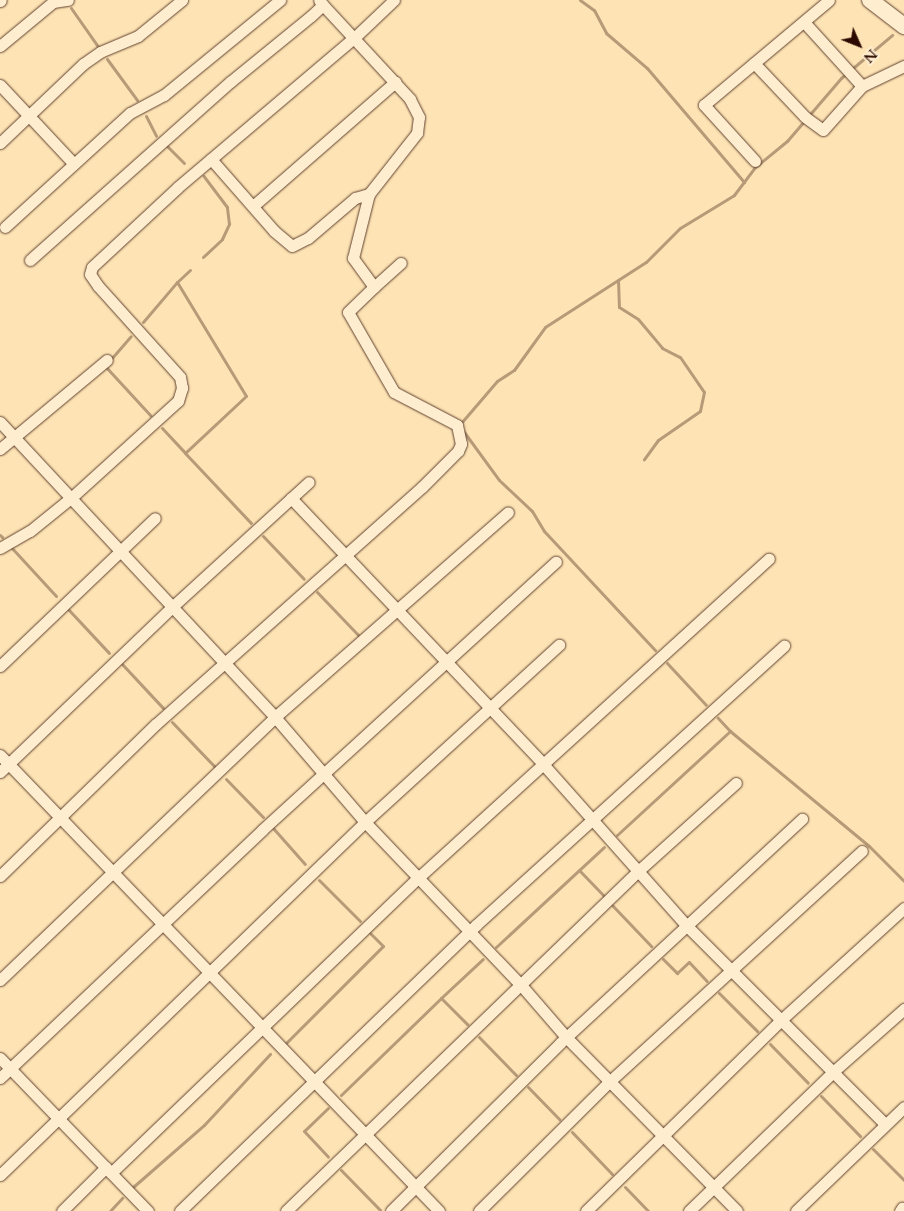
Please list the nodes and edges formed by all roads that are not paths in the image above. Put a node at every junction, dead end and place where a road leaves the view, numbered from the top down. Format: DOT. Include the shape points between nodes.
graph roads {
  1 [pos="68,0"];
  2 [pos="182,0"];
  3 [pos="280,0"];
  4 [pos="394,0"];
  5 [pos="829,0"];
  6 [pos="870,0"];
  7 [pos="321,2"];
  8 [pos="804,22"];
  9 [pos="904,26"];
  10 [pos="354,38"];
  11 [pos="0,46"];
  12 [pos="754,63"];
  13 [pos="904,66"];
  14 [pos="853,79"];
  15 [pos="395,82"];
  16 [pos="0,85"];
  17 [pos="29,117"];
  18 [pos="0,143"];
  19 [pos="211,159"];
  20 [pos="755,161"];
  21 [pos="74,164"];
  22 [pos="369,194"];
  23 [pos="253,206"];
  24 [pos="4,227"];
  25 [pos="30,260"];
  26 [pos="401,263"];
  27 [pos="374,287"];
  28 [pos="107,360"];
  29 [pos="0,422"];
  30 [pos="13,436"];
  31 [pos="0,449"];
  32 [pos="309,482"];
  33 [pos="72,497"];
  34 [pos="291,498"];
  35 [pos="508,512"];
  36 [pos="155,518"];
  37 [pos="0,548"];
  38 [pos="121,549"];
  39 [pos="346,554"];
  40 [pos="769,559"];
  41 [pos="556,562"];
  42 [pos="172,607"];
  43 [pos="398,610"];
  44 [pos="559,645"];
  45 [pos="784,646"];
  46 [pos="448,663"];
  47 [pos="224,664"];
  48 [pos="0,666"];
  49 [pos="491,709"];
  50 [pos="275,717"];
  51 [pos="0,755"];
  52 [pos="543,764"];
  53 [pos="4,768"];
  54 [pos="323,774"];
  55 [pos="736,783"];
  56 [pos="62,819"];
  57 [pos="592,819"];
  58 [pos="802,819"];
  59 [pos="364,822"];
  60 [pos="862,851"];
  61 [pos="112,872"];
  62 [pos="637,872"];
  63 [pos="0,876"];
  64 [pos="420,877"];
  65 [pos="904,908"];
  66 [pos="162,925"];
  67 [pos="686,925"];
  68 [pos="469,932"];
  69 [pos="732,970"];
  70 [pos="210,974"];
  71 [pos="0,980"];
  72 [pos="521,985"];
  73 [pos="904,1008"];
  74 [pos="782,1019"];
  75 [pos="262,1029"];
  76 [pos="566,1037"];
  77 [pos="0,1058"];
  78 [pos="10,1068"];
  79 [pos="834,1071"];
  80 [pos="0,1078"];
  81 [pos="314,1080"];
  82 [pos="610,1081"];
  83 [pos="904,1107"];
  84 [pos="59,1118"];
  85 [pos="885,1124"];
  86 [pos="365,1134"];
  87 [pos="664,1137"];
  88 [pos="108,1170"];
  89 [pos="0,1175"];
  90 [pos="416,1187"];
  91 [pos="714,1187"];
  92 [pos="62,1211"];
  93 [pos="148,1211"];
  94 [pos="180,1211"];
  95 [pos="286,1211"];
  96 [pos="391,1211"];
  97 [pos="439,1211"];
  98 [pos="479,1211"];
  99 [pos="586,1211"];
  100 [pos="689,1211"];
  101 [pos="737,1211"];
  102 [pos="796,1211"];
  1 -- 11 [label="street" via="53,2"];
  2 -- 17 [label="street" via="138,36 100,52 83,64"];
  3 -- 21 [label="street" via="164,95 130,113"];
  4 -- 10 [label="street"];
  5 -- 8 [label="street"];
  6 -- 9 [label="main road"];
  7 -- 10 [label="street"];
  7 -- 25 [label="street"];
  8 -- 12 [label="street"];
  8 -- 14 [label="street"];
  10 -- 15 [label="street"];
  10 -- 19 [label="street"];
  12 -- 14 [label="street" via="818,130 829,127"];
  12 -- 20 [label="street" via="704,105"];
  13 -- 14 [label="street"];
  15 -- 22 [label="street" via="416,108 417,133"];
  15 -- 23 [label="street"];
  16 -- 17 [label="street"];
  17 -- 18 [label="street"];
  17 -- 21 [label="street"];
  19 -- 23 [label="street"];
  19 -- 33 [label="street" via="92,267 90,274 98,286 180,377 182,388 178,401"];
  21 -- 24 [label="street"];
  22 -- 23 [label="street" via="355,198 308,238 292,246"];
  22 -- 27 [label="street" via="353,258"];
  26 -- 27 [label="street"];
  27 -- 39 [label="street" via="350,307 350,317 394,392 453,421 457,425 460,444 458,451 422,487"];
  28 -- 30 [label="street"];
  29 -- 30 [label="street"];
  30 -- 31 [label="street"];
  30 -- 33 [label="street"];
  32 -- 34 [label="street"];
  33 -- 37 [label="street" via="30,532"];
  33 -- 38 [label="street"];
  34 -- 39 [label="street"];
  34 -- 42 [label="street"];
  35 -- 43 [label="street"];
  36 -- 38 [label="street"];
  38 -- 42 [label="street"];
  38 -- 48 [label="street"];
  39 -- 43 [label="street"];
  39 -- 47 [label="street"];
  40 -- 52 [label="street"];
  41 -- 46 [label="street"];
  42 -- 47 [label="street"];
  42 -- 53 [label="street"];
  43 -- 46 [label="street"];
  43 -- 50 [label="street"];
  44 -- 49 [label="street"];
  45 -- 57 [label="street"];
  46 -- 49 [label="street"];
  46 -- 54 [label="street"];
  47 -- 50 [label="street"];
  47 -- 56 [label="street" via="156,724"];
  49 -- 52 [label="street"];
  49 -- 59 [label="street"];
  50 -- 54 [label="street"];
  50 -- 61 [label="street"];
  51 -- 53 [label="street"];
  52 -- 57 [label="street"];
  52 -- 64 [label="street"];
  53 -- 56 [label="street"];
  54 -- 59 [label="street"];
  54 -- 66 [label="street"];
  55 -- 62 [label="street"];
  56 -- 61 [label="street"];
  56 -- 63 [label="street"];
  57 -- 62 [label="street"];
  57 -- 68 [label="street"];
  58 -- 67 [label="street"];
  59 -- 64 [label="street"];
  59 -- 70 [label="street"];
  60 -- 69 [label="street"];
  61 -- 66 [label="street"];
  61 -- 71 [label="street"];
  62 -- 67 [label="street"];
  62 -- 72 [label="street"];
  64 -- 68 [label="street"];
  64 -- 75 [label="street"];
  65 -- 74 [label="street"];
  66 -- 70 [label="street"];
  66 -- 78 [label="street"];
  67 -- 69 [label="street"];
  67 -- 76 [label="street"];
  68 -- 72 [label="street"];
  68 -- 81 [label="street"];
  69 -- 74 [label="street"];
  69 -- 82 [label="street"];
  70 -- 75 [label="street"];
  70 -- 84 [label="street"];
  72 -- 76 [label="street"];
  72 -- 86 [label="street"];
  73 -- 79 [label="street"];
  74 -- 79 [label="street"];
  74 -- 87 [label="street"];
  75 -- 81 [label="street"];
  75 -- 88 [label="street"];
  76 -- 82 [label="street"];
  76 -- 90 [label="street"];
  77 -- 78 [label="street"];
  78 -- 80 [label="street"];
  78 -- 84 [label="street"];
  79 -- 85 [label="street"];
  79 -- 91 [label="street"];
  81 -- 86 [label="street"];
  81 -- 94 [label="street"];
  82 -- 87 [label="street"];
  82 -- 98 [label="street"];
  83 -- 85 [label="street"];
  84 -- 88 [label="street"];
  84 -- 89 [label="street"];
  85 -- 102 [label="street"];
  86 -- 90 [label="street"];
  86 -- 95 [label="street"];
  87 -- 91 [label="street"];
  87 -- 99 [label="street"];
  88 -- 92 [label="street"];
  88 -- 93 [label="street"];
  90 -- 96 [label="street"];
  90 -- 97 [label="street"];
  91 -- 100 [label="street"];
  91 -- 101 [label="street"];
}
